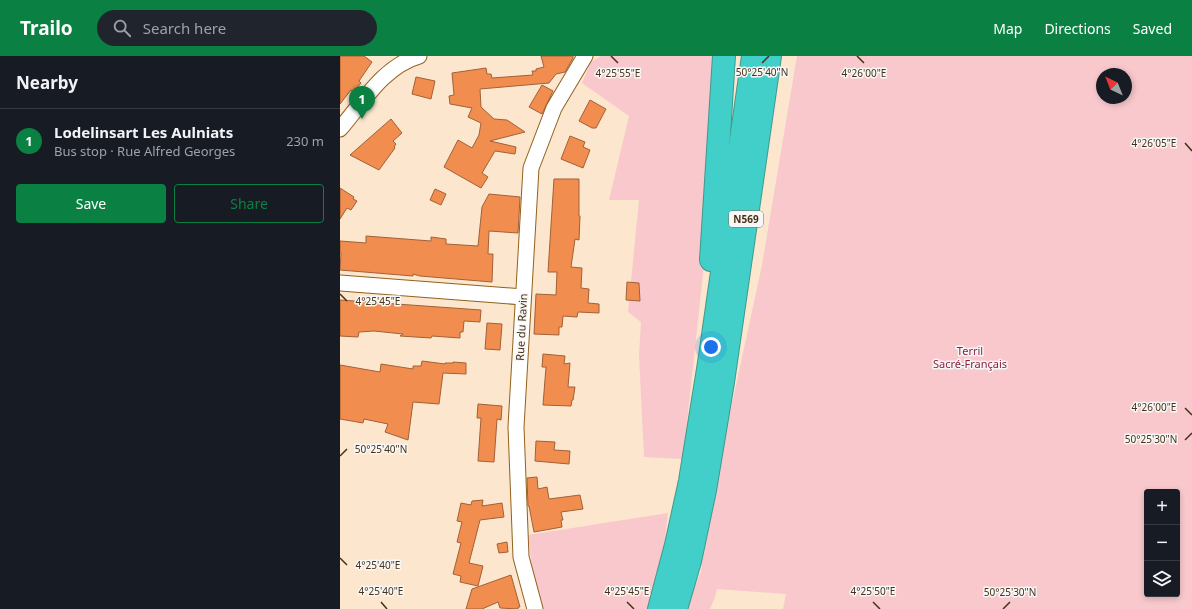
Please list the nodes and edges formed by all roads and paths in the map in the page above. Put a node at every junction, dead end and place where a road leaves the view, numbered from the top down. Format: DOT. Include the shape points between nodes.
graph roads {
  1 [pos="420,56"];
  2 [pos="585,56"];
  3 [pos="724,56"];
  4 [pos="753,56"];
  5 [pos="770,56"];
  6 [pos="785,56"];
  7 [pos="340,129"];
  8 [pos="340,283"];
  9 [pos="523,297"];
  10 [pos="709,363"];
  11 [pos="723,382"];
  12 [pos="535,609"];
  13 [pos="659,609"];
  14 [pos="676,609"];
  1 -- 7 [label="street" via="392,69"];
  2 -- 9 [label="street, Rue du Ravin" via="554,108 531,168"];
  3 -- 10 [label="highway" via="708,304"];
  4 -- 10 [label="highway, N569"];
  5 -- 11 [label="highway, N569"];
  6 -- 11 [label="highway" via="761,221 740,336"];
  8 -- 9 [label="street"];
  9 -- 12 [label="street, Rue du Ravin" via="516,427 521,557"];
  10 -- 13 [label="highway, N569" via="690,481"];
  11 -- 14 [label="highway, N569" via="705,490 690,561"];
}
